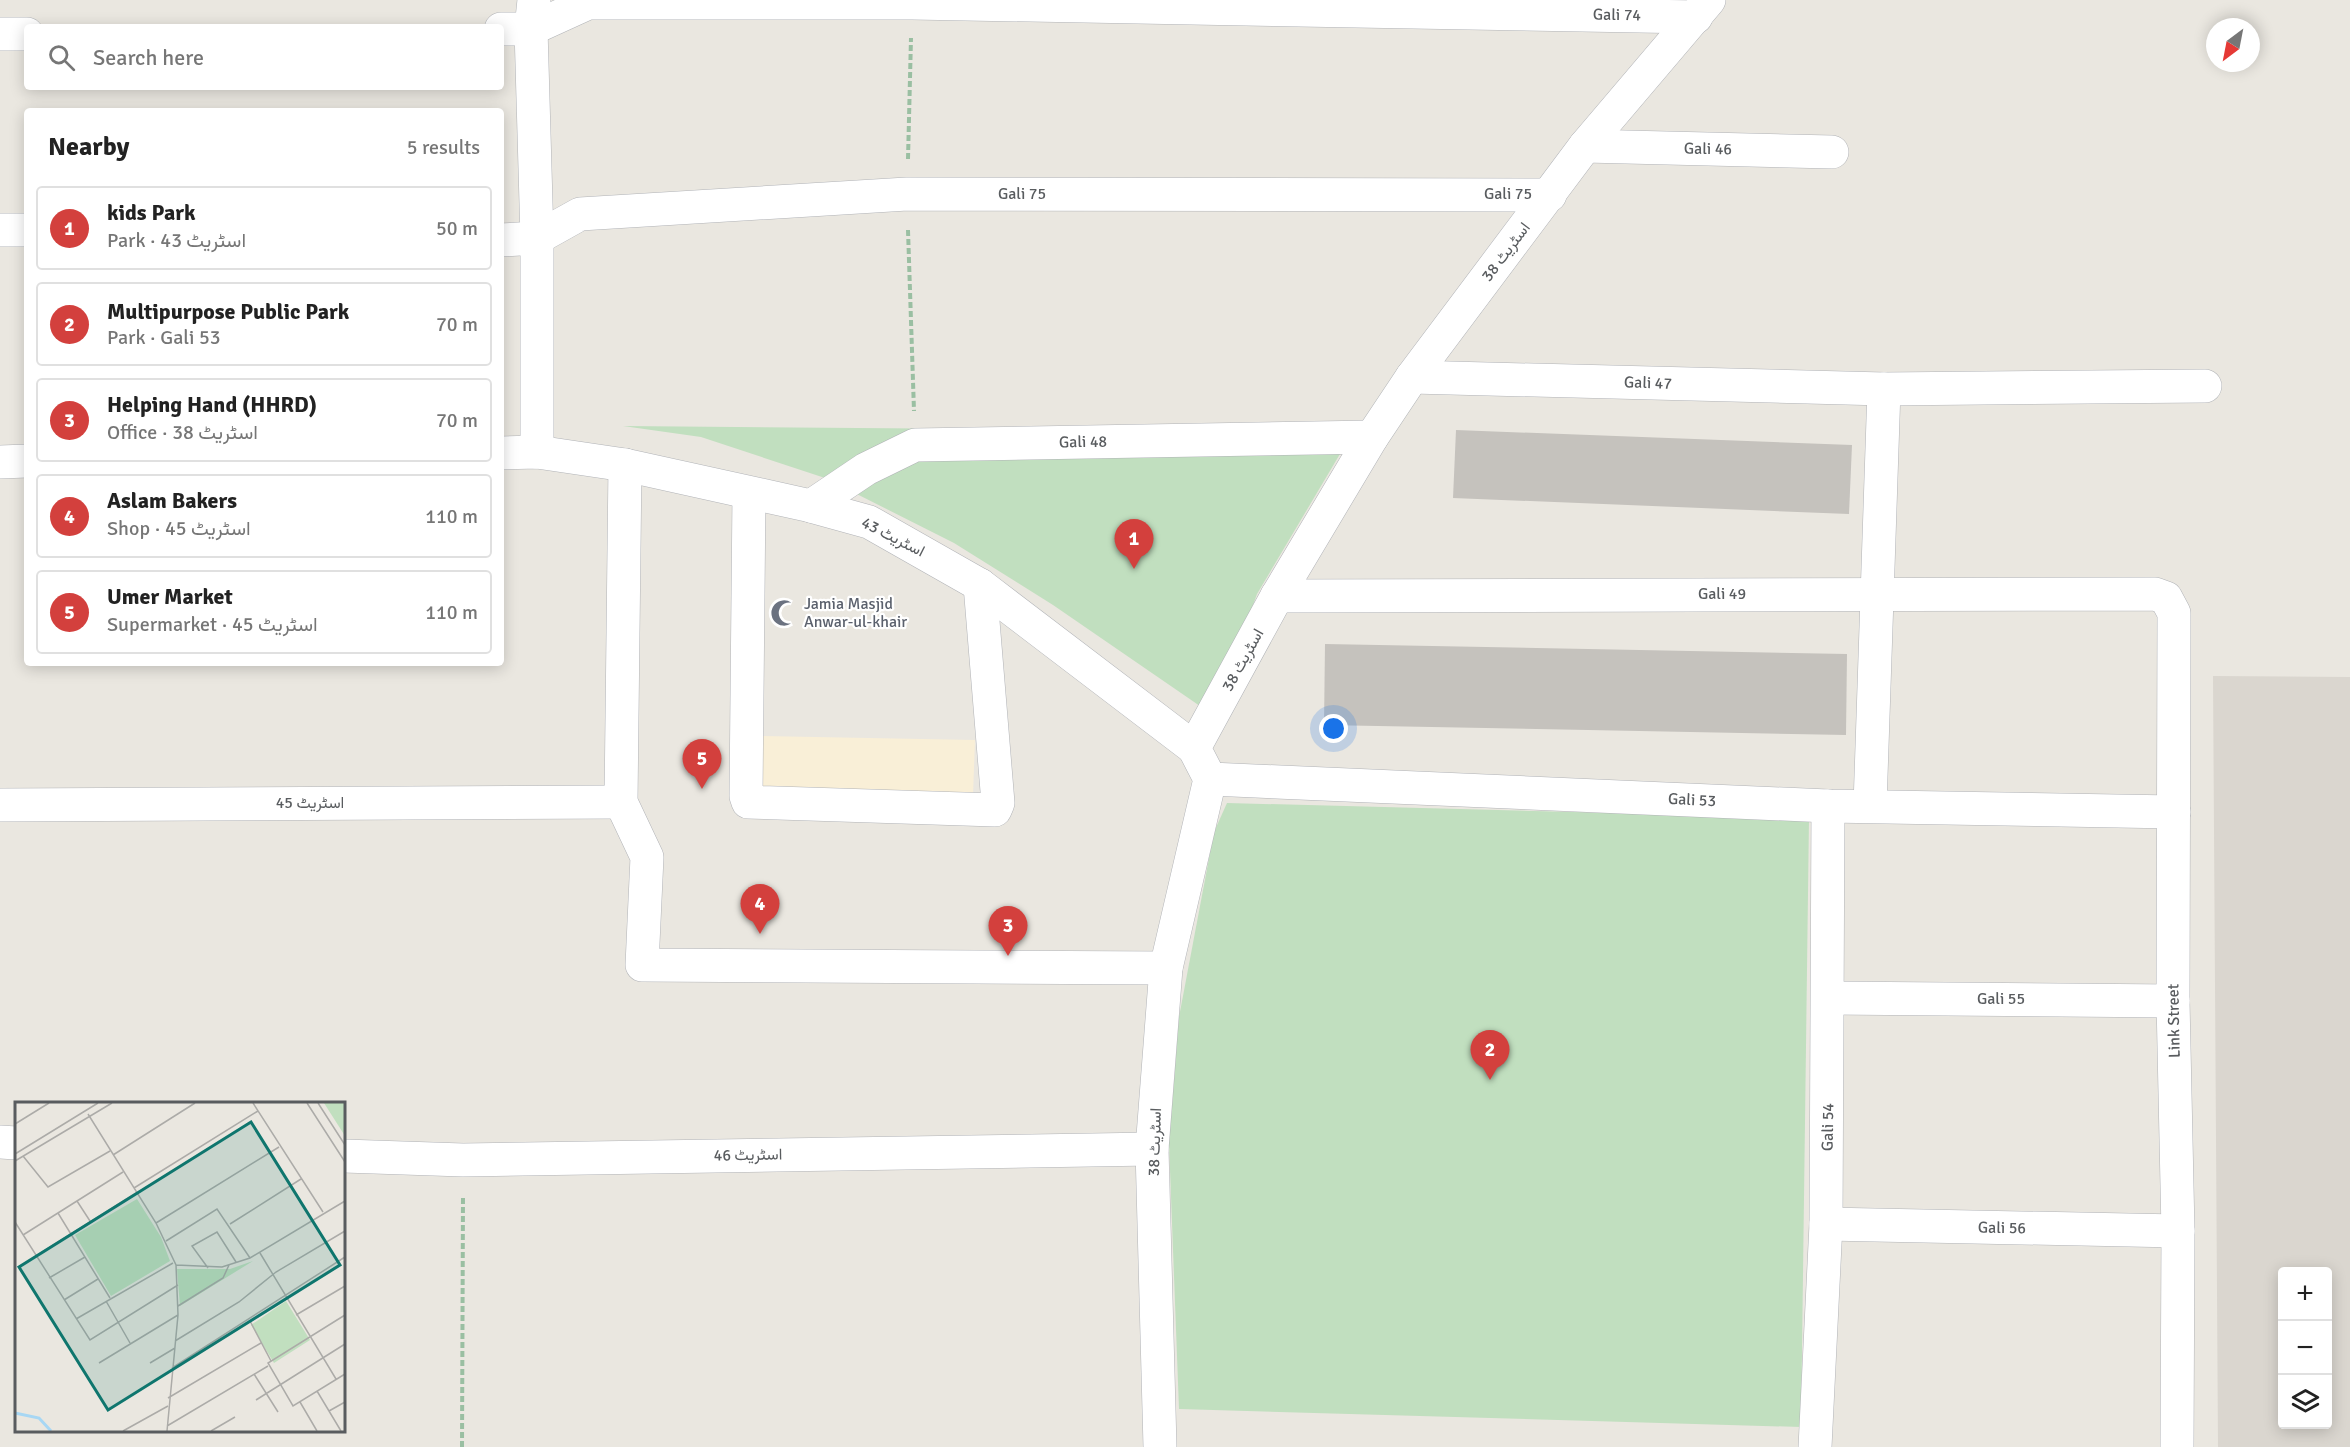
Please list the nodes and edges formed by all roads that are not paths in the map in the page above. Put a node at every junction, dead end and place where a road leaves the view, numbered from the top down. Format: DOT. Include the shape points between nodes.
graph roads {
  1 [pos="912,1"];
  2 [pos="1702,8"];
  3 [pos="522,19"];
  4 [pos="0,34"];
  5 [pos="24,34"];
  6 [pos="1585,146"];
  7 [pos="1832,152"];
  8 [pos="1550,195"];
  9 [pos="0,230"];
  10 [pos="24,230"];
  11 [pos="537,238"];
  12 [pos="504,240"];
  13 [pos="1412,377"];
  14 [pos="2205,386"];
  15 [pos="1884,389"];
  16 [pos="1372,437"];
  17 [pos="537,452"];
  18 [pos="504,453"];
  19 [pos="24,461"];
  20 [pos="0,462"];
  21 [pos="625,465"];
  22 [pos="749,494"];
  23 [pos="811,506"];
  24 [pos="980,585"];
  25 [pos="1879,594"];
  26 [pos="1277,596"];
  27 [pos="2166,598"];
  28 [pos="1194,748"];
  29 [pos="1210,779"];
  30 [pos="621,802"];
  31 [pos="0,805"];
  32 [pos="1828,806"];
  33 [pos="1870,806"];
  34 [pos="2174,812"];
  35 [pos="1166,968"];
  36 [pos="1829,998"];
  37 [pos="2173,1001"];
  38 [pos="0,1142"];
  39 [pos="15,1143"];
  40 [pos="1152,1149"];
  41 [pos="345,1156"];
  42 [pos="1826,1224"];
  43 [pos="2178,1231"];
  44 [pos="1160,1447"];
  45 [pos="1815,1447"];
  46 [pos="2177,1447"];
  1 -- 2 [label="street, Gali 74"];
  1 -- 3 [label="street, Gali 74" via="588,3"];
  2 -- 6 [label="street, اسٹریٹ 38"];
  3 -- 11 [label="street"];
  4 -- 5 [label="street"];
  6 -- 7 [label="street, Gali 46"];
  6 -- 8 [label="street, اسٹریٹ 38"];
  8 -- 11 [label="street, Gali 75" via="907,194 580,214"];
  8 -- 13 [label="street, اسٹریٹ 38"];
  9 -- 10 [label="street"];
  11 -- 12 [label="street, Gali 75"];
  11 -- 17 [label="street"];
  13 -- 15 [label="street, Gali 47"];
  13 -- 16 [label="street, اسٹریٹ 38"];
  14 -- 15 [label="street, Gali 47"];
  15 -- 25 [label="street"];
  16 -- 23 [label="street, Gali 48" via="915,445 866,469"];
  16 -- 26 [label="street, اسٹریٹ 38"];
  17 -- 18 [label="street, اسٹریٹ 43"];
  17 -- 21 [label="street, اسٹریٹ 43"];
  19 -- 20 [label="street"];
  21 -- 22 [label="street, اسٹریٹ 43"];
  21 -- 30 [label="street"];
  22 -- 23 [label="street, اسٹریٹ 43"];
  22 -- 24 [label="street" via="748,802 995,810 998,803"];
  23 -- 24 [label="street, اسٹریٹ 43" via="869,522"];
  24 -- 28 [label="street, اسٹریٹ 43"];
  25 -- 26 [label="street, Gali 49"];
  25 -- 27 [label="street, Gali 49" via="2155,594"];
  25 -- 33 [label="street"];
  26 -- 28 [label="street, اسٹریٹ 38"];
  27 -- 34 [label="street, Link Street" via="2174,613"];
  28 -- 29 [label="street"];
  29 -- 32 [label="street, Gali 53"];
  29 -- 35 [label="street, اسٹریٹ 38"];
  30 -- 31 [label="street, اسٹریٹ 45"];
  30 -- 35 [label="street" via="647,857 642,965"];
  32 -- 33 [label="street, Gali 53"];
  32 -- 36 [label="street, Gali 54"];
  33 -- 34 [label="street, Gali 53"];
  34 -- 37 [label="street, Link Street"];
  35 -- 40 [label="street, اسٹریٹ 38"];
  36 -- 37 [label="street, Gali 55"];
  36 -- 42 [label="street, Gali 54"];
  37 -- 43 [label="street, Link Street"];
  38 -- 39 [label="street"];
  40 -- 41 [label="street, اسٹریٹ 46" via="463,1160"];
  40 -- 44 [label="street, اسٹریٹ 38"];
  42 -- 43 [label="street, Gali 56"];
  42 -- 45 [label="street, Gali 54"];
  43 -- 46 [label="street, Link Street"];
}
